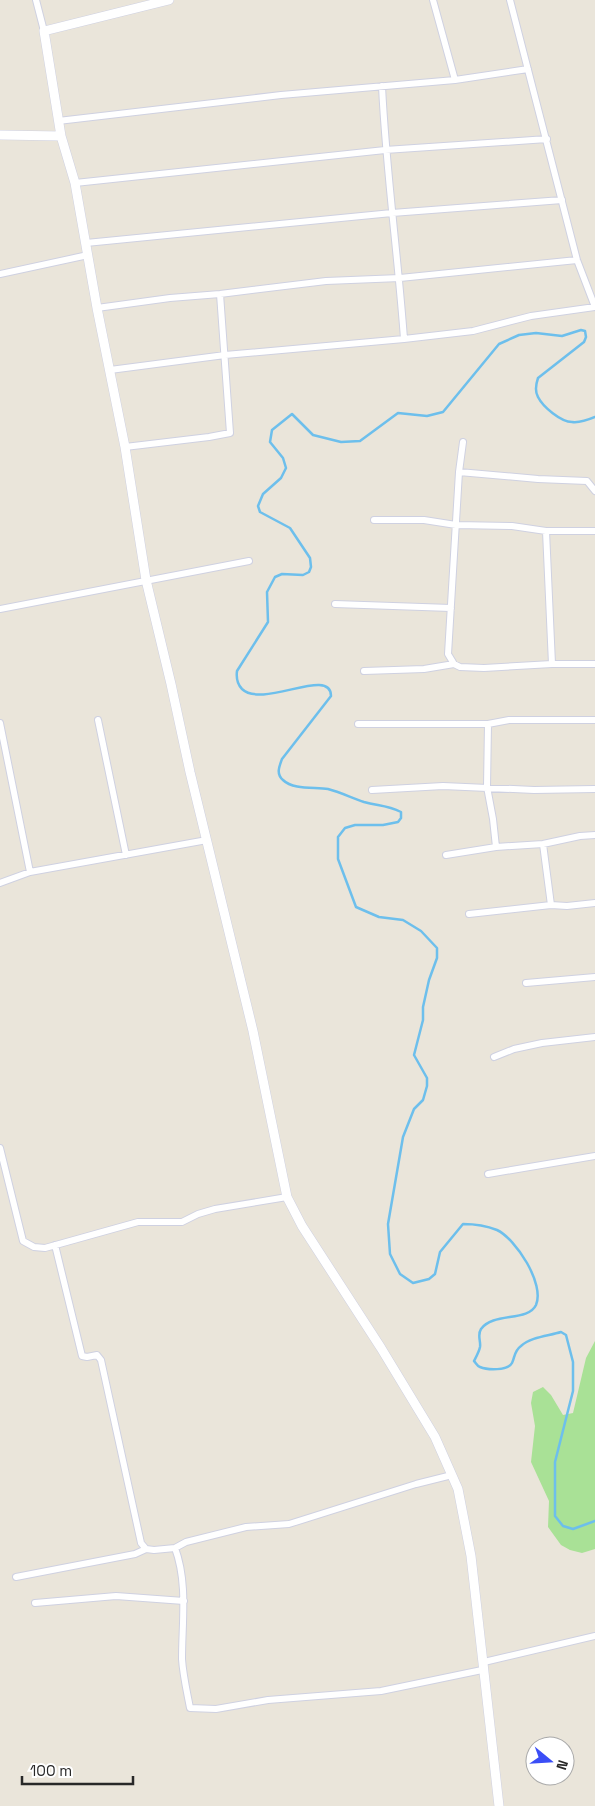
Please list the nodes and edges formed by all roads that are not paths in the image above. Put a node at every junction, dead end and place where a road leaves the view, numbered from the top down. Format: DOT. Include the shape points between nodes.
graph roads {
  1 [pos="36,0"];
  2 [pos="169,0"];
  3 [pos="433,0"];
  4 [pos="510,0"];
  5 [pos="44,31"];
  6 [pos="528,69"];
  7 [pos="455,80"];
  8 [pos="382,86"];
  9 [pos="58,121"];
  10 [pos="0,135"];
  11 [pos="61,136"];
  12 [pos="547,139"];
  13 [pos="385,150"];
  14 [pos="75,183"];
  15 [pos="562,200"];
  16 [pos="392,213"];
  17 [pos="86,243"];
  18 [pos="88,255"];
  19 [pos="577,260"];
  20 [pos="0,274"];
  21 [pos="400,278"];
  22 [pos="220,294"];
  23 [pos="97,308"];
  24 [pos="404,339"];
  25 [pos="225,355"];
  26 [pos="110,370"];
  27 [pos="463,442"];
  28 [pos="125,447"];
  29 [pos="459,472"];
  30 [pos="595,491"];
  31 [pos="374,520"];
  32 [pos="456,526"];
  33 [pos="546,531"];
  34 [pos="595,531"];
  35 [pos="249,561"];
  36 [pos="146,580"];
  37 [pos="335,604"];
  38 [pos="451,608"];
  39 [pos="0,609"];
  40 [pos="454,664"];
  41 [pos="552,664"];
  42 [pos="595,664"];
  43 [pos="364,670"];
  44 [pos="98,720"];
  45 [pos="595,720"];
  46 [pos="0,723"];
  47 [pos="358,724"];
  48 [pos="488,724"];
  49 [pos="487,787"];
  50 [pos="595,789"];
  51 [pos="372,790"];
  52 [pos="595,835"];
  53 [pos="207,840"];
  54 [pos="543,844"];
  55 [pos="496,847"];
  56 [pos="126,855"];
  57 [pos="446,855"];
  58 [pos="30,872"];
  59 [pos="0,883"];
  60 [pos="595,903"];
  61 [pos="551,905"];
  62 [pos="469,914"];
  63 [pos="595,977"];
  64 [pos="526,983"];
  65 [pos="595,1037"];
  66 [pos="494,1057"];
  67 [pos="0,1148"];
  68 [pos="595,1156"];
  69 [pos="488,1174"];
  70 [pos="287,1197"];
  71 [pos="55,1244"];
  72 [pos="452,1475"];
  73 [pos="175,1548"];
  74 [pos="146,1549"];
  75 [pos="16,1577"];
  76 [pos="184,1602"];
  77 [pos="35,1603"];
  78 [pos="595,1636"];
  79 [pos="483,1666"];
  80 [pos="499,1806"];
  1 -- 5 [label="street"];
  2 -- 5 [label="street"];
  3 -- 7 [label="street"];
  4 -- 6 [label="street"];
  5 -- 9 [label="street"];
  6 -- 7 [label="street"];
  6 -- 12 [label="street"];
  7 -- 8 [label="street"];
  8 -- 9 [label="street"];
  8 -- 13 [label="street"];
  9 -- 11 [label="street"];
  10 -- 11 [label="street"];
  11 -- 14 [label="street"];
  12 -- 13 [label="street"];
  12 -- 15 [label="street"];
  13 -- 14 [label="street"];
  13 -- 16 [label="street"];
  14 -- 17 [label="street"];
  15 -- 16 [label="street"];
  15 -- 19 [label="street"];
  16 -- 17 [label="street"];
  16 -- 21 [label="street"];
  17 -- 18 [label="street"];
  18 -- 20 [label="street"];
  18 -- 23 [label="street"];
  19 -- 21 [label="street"];
  19 -- 24 [label="street" via="595,307 531,316 473,331"];
  21 -- 22 [label="street" via="326,281"];
  21 -- 24 [label="street"];
  22 -- 23 [label="street"];
  22 -- 25 [label="street"];
  23 -- 26 [label="street"];
  24 -- 25 [label="street"];
  25 -- 26 [label="street"];
  25 -- 28 [label="street" via="230,433"];
  26 -- 28 [label="street"];
  27 -- 29 [label="street"];
  28 -- 36 [label="street"];
  29 -- 30 [label="street" via="587,481"];
  29 -- 32 [label="street"];
  31 -- 32 [label="street" via="424,520"];
  32 -- 33 [label="street" via="512,526"];
  32 -- 38 [label="street"];
  33 -- 34 [label="street"];
  33 -- 41 [label="street"];
  35 -- 36 [label="street"];
  36 -- 39 [label="street"];
  36 -- 53 [label="street"];
  37 -- 38 [label="street"];
  38 -- 40 [label="street" via="448,654"];
  40 -- 41 [label="street" via="484,668"];
  40 -- 43 [label="street" via="424,669"];
  41 -- 42 [label="street"];
  44 -- 56 [label="street"];
  45 -- 48 [label="street" via="509,720"];
  46 -- 58 [label="street"];
  47 -- 48 [label="street"];
  48 -- 49 [label="street"];
  49 -- 50 [label="street"];
  49 -- 51 [label="street"];
  49 -- 55 [label="street"];
  52 -- 54 [label="street"];
  53 -- 56 [label="street"];
  53 -- 70 [label="street" via="253,1031"];
  54 -- 55 [label="street"];
  54 -- 61 [label="street"];
  55 -- 57 [label="street"];
  56 -- 58 [label="street"];
  58 -- 59 [label="street"];
  60 -- 61 [label="street"];
  61 -- 62 [label="street"];
  63 -- 64 [label="street"];
  65 -- 66 [label="street" via="542,1043"];
  67 -- 71 [label="street" via="23,1241 34,1247 45,1248"];
  68 -- 69 [label="street"];
  70 -- 71 [label="street" via="215,1209 182,1222 138,1222"];
  70 -- 72 [label="street" via="435,1437"];
  71 -- 74 [label="street" via="82,1356 97,1355 101,1360 141,1543"];
  72 -- 73 [label="street" via="289,1524 246,1528 186,1542"];
  72 -- 79 [label="street" via="458,1489 471,1556"];
  73 -- 74 [label="street"];
  73 -- 76 [label="street"];
  74 -- 75 [label="street" via="135,1554"];
  76 -- 77 [label="street" via="116,1596"];
  76 -- 79 [label="street" via="182,1661 190,1708 216,1709 268,1700 381,1691"];
  78 -- 79 [label="street"];
  79 -- 80 [label="street"];
}
